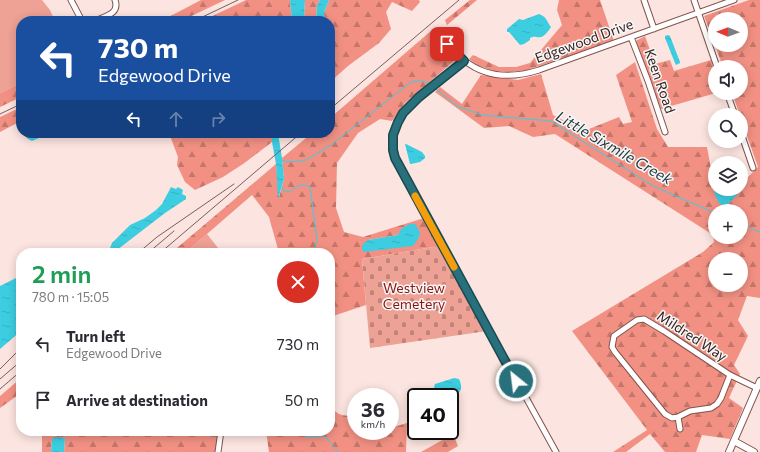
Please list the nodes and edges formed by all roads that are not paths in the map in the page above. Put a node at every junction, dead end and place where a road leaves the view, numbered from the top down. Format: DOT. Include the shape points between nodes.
graph roads {
  1 [pos="71,0"];
  2 [pos="115,0"];
  3 [pos="644,0"];
  4 [pos="694,0"];
  5 [pos="734,0"];
  6 [pos="698,13"];
  7 [pos="79,16"];
  8 [pos="106,16"];
  9 [pos="654,28"];
  10 [pos="632,37"];
  11 [pos="447,44"];
  12 [pos="715,60"];
  13 [pos="464,61"];
  14 [pos="665,132"];
  15 [pos="746,148"];
  16 [pos="753,168"];
  17 [pos="730,375"];
  18 [pos="760,381"];
  19 [pos="757,388"];
  20 [pos="678,417"];
  21 [pos="680,429"];
  22 [pos="220,436"];
  23 [pos="734,441"];
  24 [pos="218,452"];
  25 [pos="556,452"];
  26 [pos="729,452"];
  27 [pos="754,452"];
  1 -- 7 [label="street"];
  2 -- 8 [label="street" via="117,5 114,12"];
  3 -- 9 [label="street, Keen Road"];
  4 -- 6 [label="street"];
  5 -- 6 [label="street, Edgewood Drive"];
  6 -- 9 [label="street, Edgewood Drive"];
  6 -- 12 [label="street"];
  9 -- 10 [label="street, Edgewood Drive"];
  10 -- 13 [label="street, Edgewood Drive" via="522,75 493,74"];
  10 -- 14 [label="street, Keen Road"];
  11 -- 13 [label="street, Edgewood Drive"];
  13 -- 25 [label="street" via="403,113 393,135 393,150 417,199"];
  15 -- 16 [label="street"];
  17 -- 19 [label="street, Mildred Way"];
  17 -- 20 [label="street, Mildred Way" via="717,404"];
  17 -- 20 [label="street, Mildred Way" via="644,319 637,320 614,336 612,347 615,352 665,414 672,418"];
  18 -- 19 [label="main road"];
  19 -- 23 [label="main road"];
  20 -- 21 [label="street"];
  22 -- 24 [label="street"];
  23 -- 26 [label="main road"];
  23 -- 27 [label="main road"];
}
